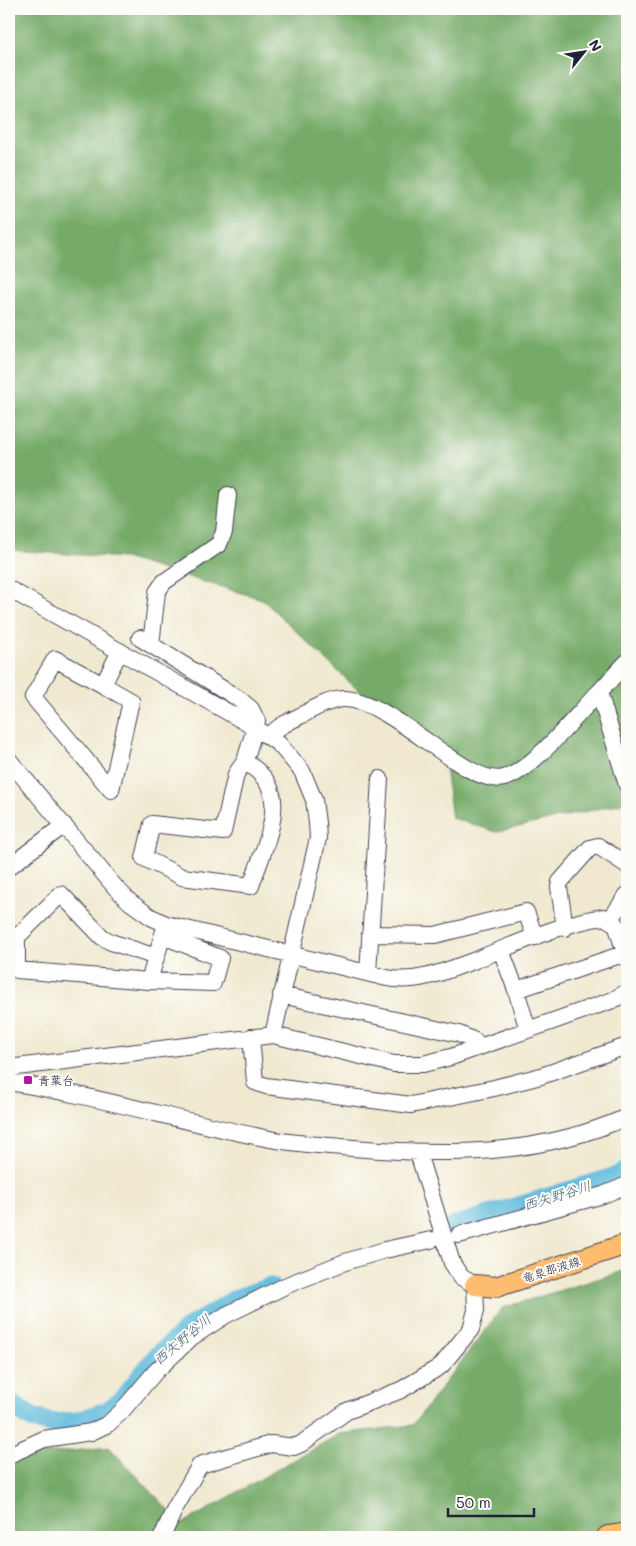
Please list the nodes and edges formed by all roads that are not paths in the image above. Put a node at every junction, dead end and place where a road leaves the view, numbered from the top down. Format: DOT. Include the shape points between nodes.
graph roads {
  1 [pos="228,494"];
  2 [pos="9,589"];
  3 [pos="120,651"];
  4 [pos="627,662"];
  5 [pos="103,685"];
  6 [pos="599,692"];
  7 [pos="262,732"];
  8 [pos="9,760"];
  9 [pos="245,761"];
  10 [pos="380,779"];
  11 [pos="627,785"];
  12 [pos="64,825"];
  13 [pos="9,862"];
  14 [pos="627,865"];
  15 [pos="627,896"];
  16 [pos="610,920"];
  17 [pos="565,928"];
  18 [pos="164,930"];
  19 [pos="370,934"];
  20 [pos="536,937"];
  21 [pos="501,950"];
  22 [pos="292,953"];
  23 [pos="626,956"];
  24 [pos="156,957"];
  25 [pos="368,973"];
  26 [pos="149,981"];
  27 [pos="516,990"];
  28 [pos="627,992"];
  29 [pos="281,995"];
  30 [pos="528,1030"];
  31 [pos="273,1035"];
  32 [pos="251,1037"];
  33 [pos="627,1046"];
  34 [pos="479,1047"];
  35 [pos="9,1068"];
  36 [pos="9,1082"];
  37 [pos="627,1117"];
  38 [pos="418,1153"];
  39 [pos="627,1185"];
  40 [pos="459,1235"];
  41 [pos="431,1240"];
  42 [pos="627,1244"];
  43 [pos="475,1285"];
  44 [pos="9,1455"];
  45 [pos="627,1534"];
  46 [pos="162,1537"];
  47 [pos="608,1537"];
  1 -- 7 [label="street" via="224,532 218,544 164,582 157,592 146,642 239,699 256,716"];
  2 -- 3 [label="street"];
  3 -- 5 [label="street"];
  3 -- 7 [label="street"];
  4 -- 6 [label="street"];
  5 -- 5 [label="street" via="131,701 111,790 33,697 55,659"];
  6 -- 7 [label="street" via="527,766 494,780 476,774 366,703 342,699 327,702 279,727"];
  6 -- 11 [label="street"];
  7 -- 9 [label="street"];
  7 -- 22 [label="street" via="292,757 302,770 316,810 318,838"];
  8 -- 12 [label="street"];
  9 -- 9 [label="street" via="236,774 223,832 152,824 144,858 182,877 251,886 275,812 270,787"];
  10 -- 19 [label="street"];
  12 -- 13 [label="street"];
  12 -- 18 [label="street" via="130,902"];
  14 -- 17 [label="street" via="598,846 590,848 558,887"];
  15 -- 16 [label="street"];
  16 -- 17 [label="street" via="595,918"];
  16 -- 23 [label="street" via="616,924"];
  17 -- 20 [label="street"];
  18 -- 22 [label="street"];
  18 -- 24 [label="street"];
  18 -- 26 [label="street" via="220,958 213,983"];
  19 -- 20 [label="street" via="435,935 526,912"];
  19 -- 25 [label="street"];
  20 -- 21 [label="street"];
  21 -- 25 [label="street" via="454,968 409,980"];
  21 -- 27 [label="street"];
  22 -- 25 [label="street"];
  22 -- 29 [label="street"];
  23 -- 27 [label="street"];
  24 -- 26 [label="street"];
  24 -- 26 [label="street" via="102,937 61,894 17,937 17,970"];
  27 -- 30 [label="street"];
  28 -- 30 [label="street" via="622,997"];
  29 -- 31 [label="street"];
  29 -- 34 [label="street" via="459,1034 475,1041"];
  30 -- 34 [label="street"];
  31 -- 32 [label="street"];
  31 -- 34 [label="street" via="409,1065 435,1062"];
  32 -- 33 [label="street" via="255,1082 411,1105 494,1088"];
  32 -- 35 [label="street"];
  36 -- 38 [label="street" via="287,1142"];
  37 -- 38 [label="street" via="574,1137 533,1146 474,1153"];
  38 -- 43 [label="street" via="452,1263 461,1277"];
  39 -- 40 [label="street" via="568,1206"];
  41 -- 44 [label="street" via="345,1262 287,1285 226,1315 192,1337 108,1424 91,1432 44,1439"];
  42 -- 43 [label="main road, 竜泉那波線" via="505,1284"];
  43 -- 46 [label="street" via="475,1320 441,1366 401,1390 347,1411 294,1447 271,1444 200,1465"];
  45 -- 47 [label="highway"];
}
